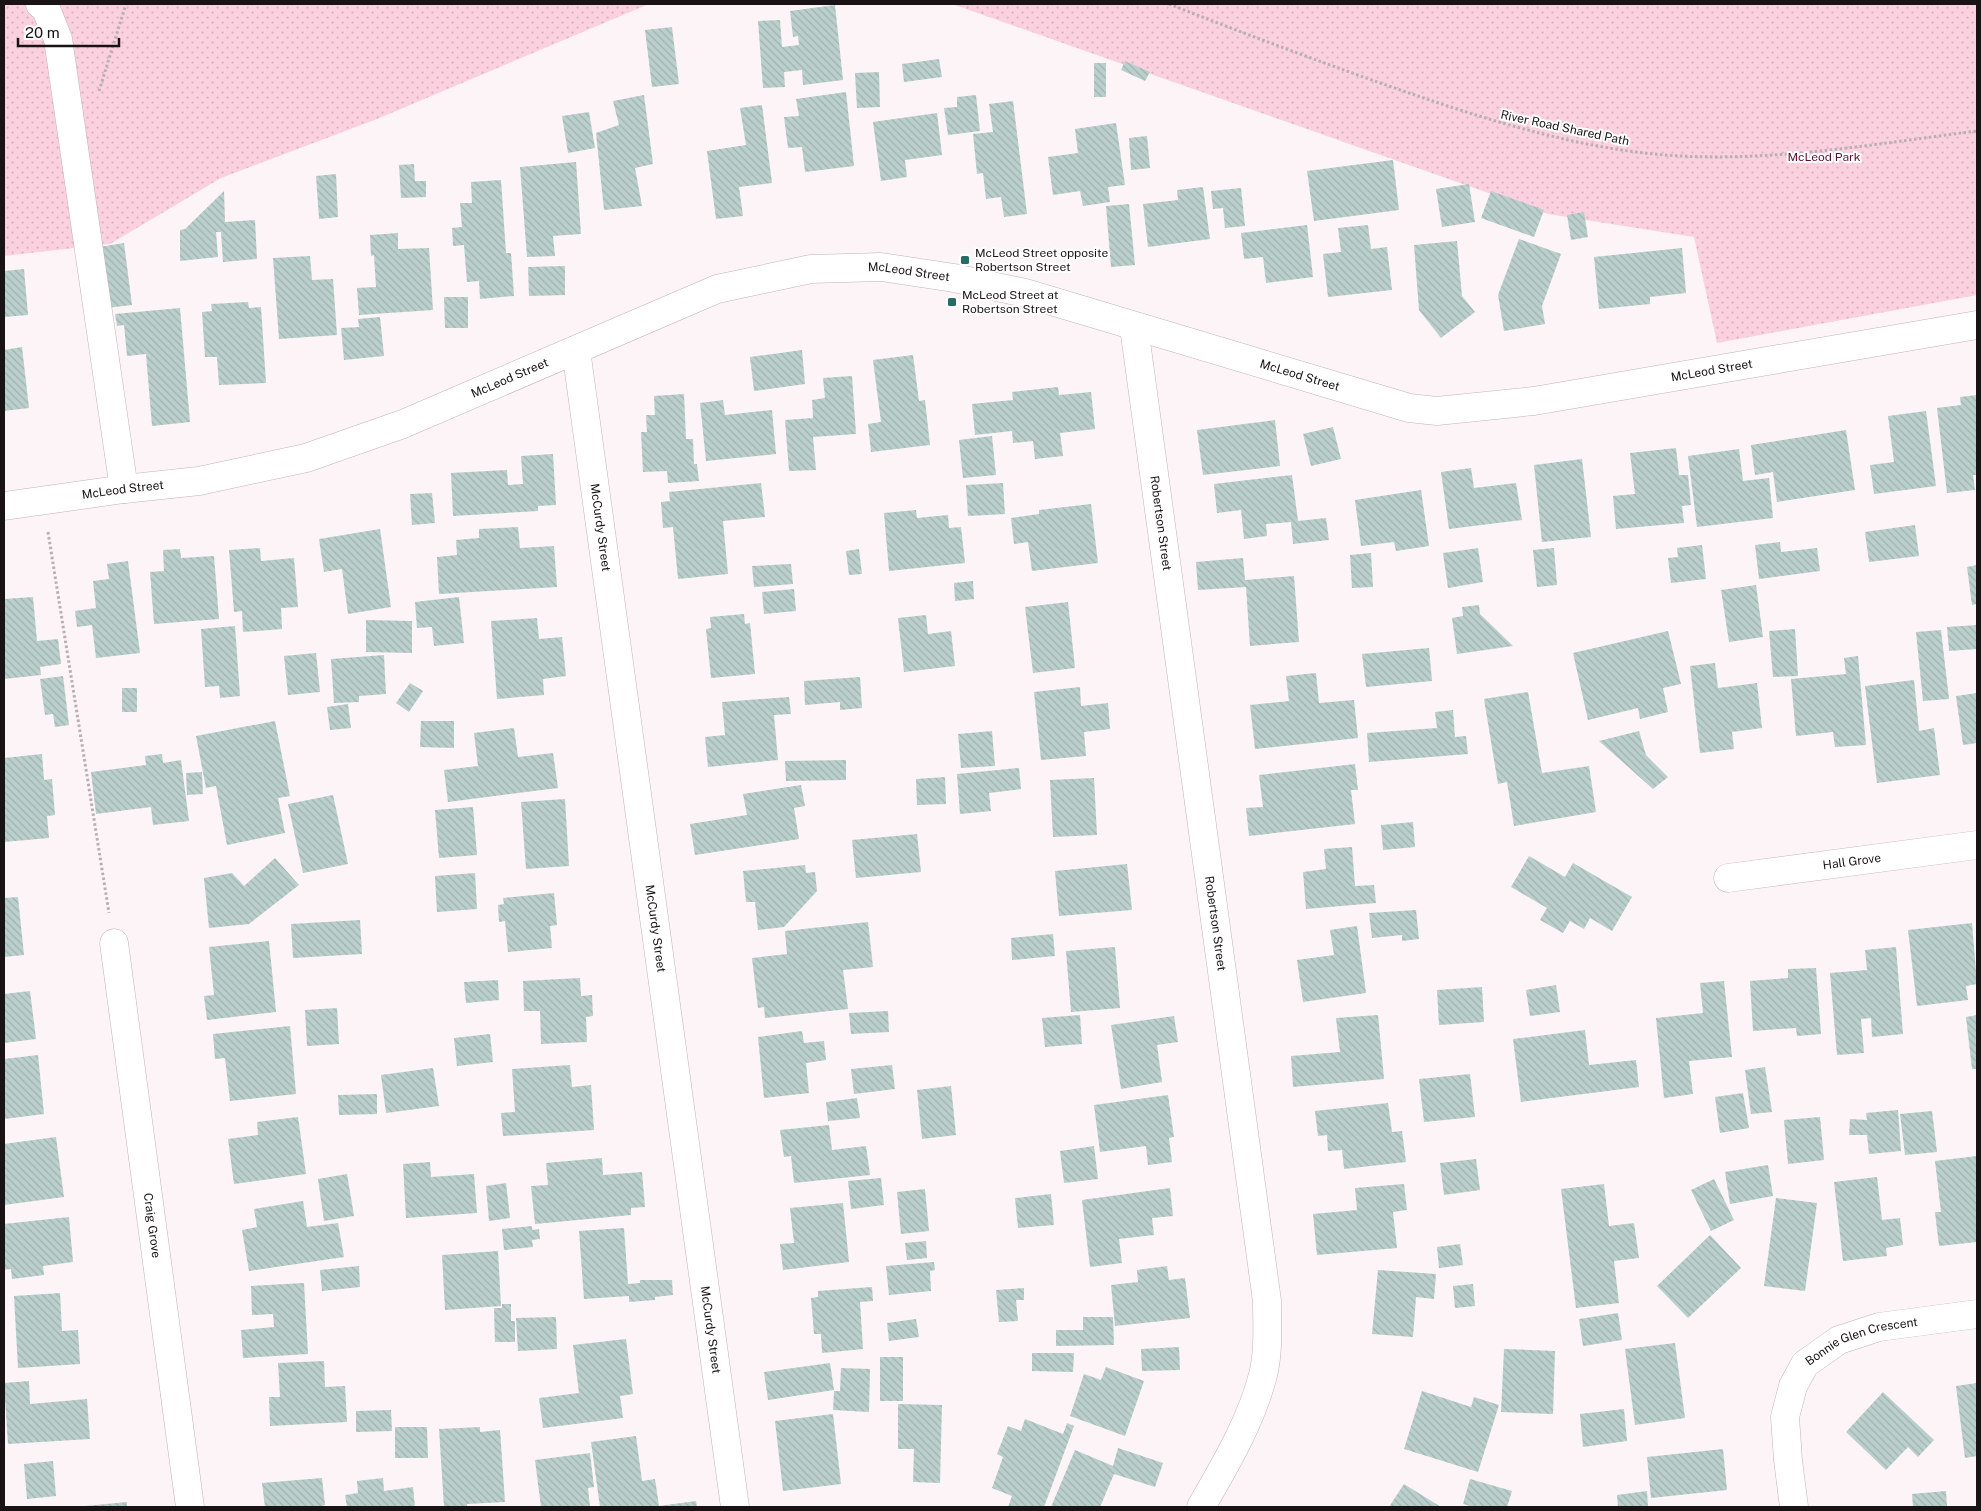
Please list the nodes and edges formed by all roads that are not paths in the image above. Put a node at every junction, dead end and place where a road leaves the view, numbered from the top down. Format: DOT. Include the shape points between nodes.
graph roads {
  1 [pos="40,4"];
  2 [pos="1977,325"];
  3 [pos="1134,327"];
  4 [pos="576,350"];
  5 [pos="124,489"];
  6 [pos="4,506"];
  7 [pos="1977,845"];
  8 [pos="1728,878"];
  9 [pos="114,943"];
  10 [pos="1977,1314"];
  11 [pos="190,1507"];
  12 [pos="735,1507"];
  13 [pos="1201,1507"];
  14 [pos="1794,1507"];
  1 -- 5 [label="street" via="46,9 58,39"];
  2 -- 3 [label="street, McLeod Street" via="1534,401 1437,412 1409,408"];
  3 -- 4 [label="street, McLeod Street" via="1025,294 954,278 881,267 811,269 717,290"];
  3 -- 13 [label="street, Robertson Street" via="1266,1301 1267,1339 1263,1374 1243,1432"];
  4 -- 5 [label="street, McLeod Street" via="403,424 306,458 198,481"];
  4 -- 12 [label="street, McCurdy Street"];
  5 -- 6 [label="street, McLeod Street"];
  7 -- 8 [label="street, Hall Grove"];
  9 -- 11 [label="street, Craig Grove"];
  10 -- 14 [label="street, Bonnie Glen Crescent" via="1879,1327 1839,1340 1806,1364 1793,1386 1784,1417"];
}
